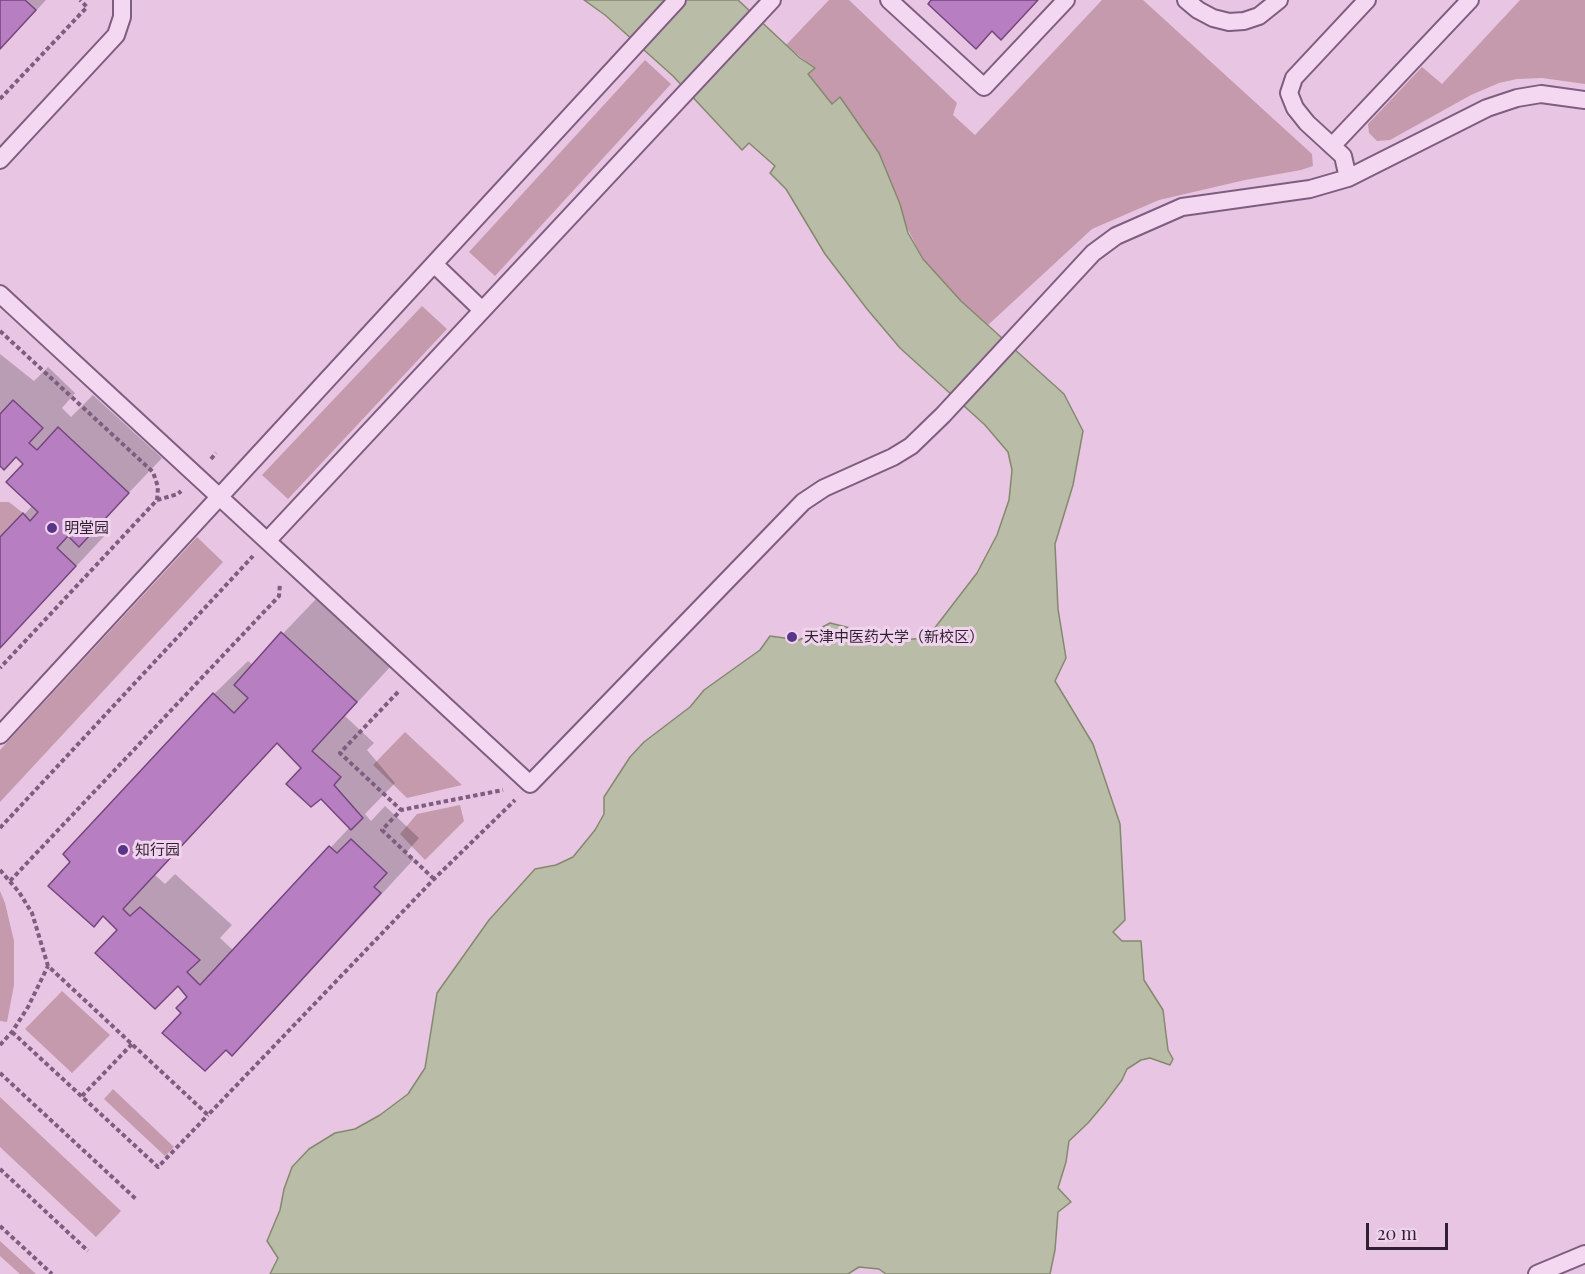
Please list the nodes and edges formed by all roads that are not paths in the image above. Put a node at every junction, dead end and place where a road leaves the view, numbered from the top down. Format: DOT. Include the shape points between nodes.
graph roads {
  1 [pos="122,0"];
  2 [pos="677,0"];
  3 [pos="889,0"];
  4 [pos="1066,0"];
  5 [pos="1186,0"];
  6 [pos="1279,0"];
  7 [pos="1367,0"];
  8 [pos="1470,0"];
  9 [pos="766,6"];
  10 [pos="1585,100"];
  11 [pos="1332,146"];
  12 [pos="0,160"];
  13 [pos="1348,178"];
  14 [pos="434,264"];
  15 [pos="0,294"];
  16 [pos="482,310"];
  17 [pos="219,497"];
  18 [pos="267,541"];
  19 [pos="0,735"];
  20 [pos="1585,1254"];
  21 [pos="1537,1274"];
  1 -- 12 [label="lane" via="116,34"];
  2 -- 14 [label="lane"];
  3 -- 4 [label="lane" via="984,87"];
  5 -- 6 [label="lane" via="1213,18 1229,22 1259,16"];
  7 -- 11 [label="lane" via="1294,78 1289,93 1307,123"];
  8 -- 11 [label="lane"];
  9 -- 16 [label="lane"];
  10 -- 13 [label="lane" via="1541,94 1517,98 1487,108"];
  11 -- 13 [label="lane" via="1343,156"];
  13 -- 18 [label="lane" via="1310,189 1182,207 1116,236 1093,253 911,446 802,502 530,784"];
  14 -- 16 [label="lane"];
  14 -- 17 [label="lane"];
  15 -- 17 [label="lane"];
  16 -- 18 [label="lane"];
  17 -- 18 [label="lane"];
  17 -- 19 [label="lane"];
  20 -- 21 [label="lane"];
}
